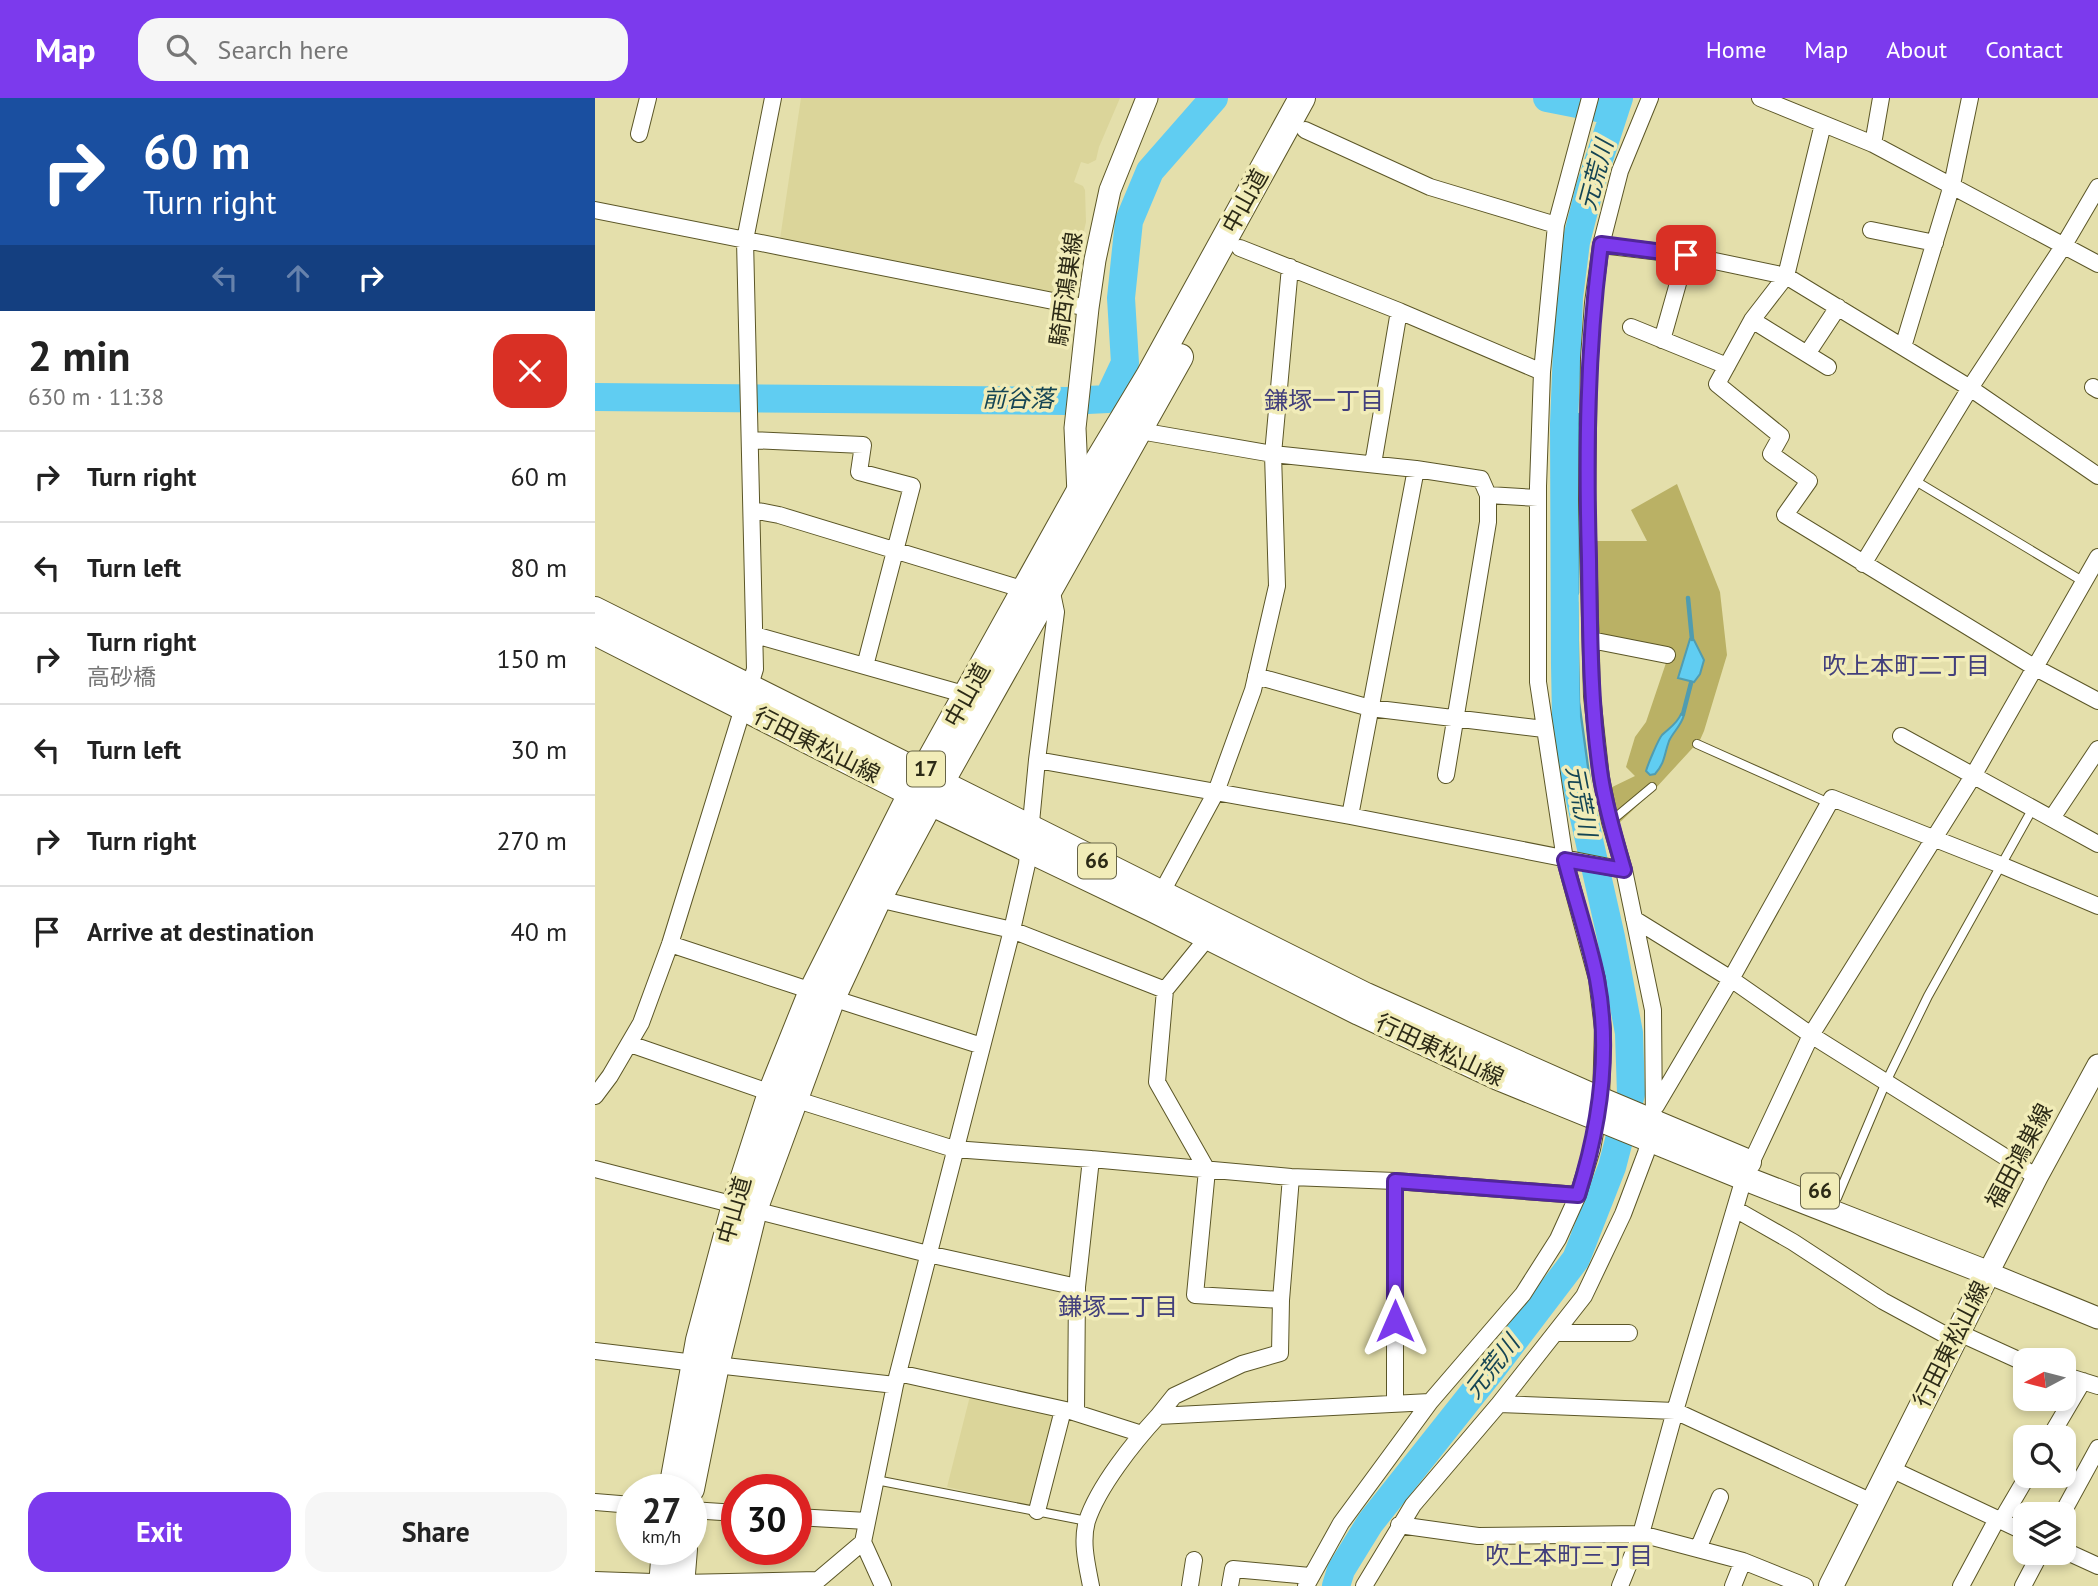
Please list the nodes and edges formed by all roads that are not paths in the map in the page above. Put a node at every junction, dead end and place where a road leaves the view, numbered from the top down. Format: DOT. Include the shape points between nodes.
graph roads {
  1 [pos="647,98"];
  2 [pos="773,98"];
  3 [pos="1147,98"];
  4 [pos="1303,98"];
  5 [pos="1323,98"];
  6 [pos="1590,98"];
  7 [pos="1650,98"];
  8 [pos="1760,98"];
  9 [pos="1881,98"];
  10 [pos="1970,98"];
  11 [pos="1823,124"];
  12 [pos="1305,130"];
  13 [pos="639,134"];
  14 [pos="1873,144"];
  15 [pos="1952,185"];
  16 [pos="2098,187"];
  17 [pos="595,210"];
  18 [pos="1556,225"];
  19 [pos="1871,230"];
  20 [pos="745,240"];
  21 [pos="1935,243"];
  22 [pos="1601,244"];
  23 [pos="2064,245"];
  24 [pos="1240,248"];
  25 [pos="1686,255"];
  26 [pos="2098,264"];
  27 [pos="1290,267"];
  28 [pos="1786,276"];
  29 [pos="1838,307"];
  30 [pos="1088,308"];
  31 [pos="1399,311"];
  32 [pos="1752,320"];
  33 [pos="1631,327"];
  34 [pos="1662,340"];
  35 [pos="1903,347"];
  36 [pos="1807,354"];
  37 [pos="1727,366"];
  38 [pos="1828,367"];
  39 [pos="1542,372"];
  40 [pos="1970,388"];
  41 [pos="1140,431"];
  42 [pos="750,440"];
  43 [pos="1273,454"];
  44 [pos="1373,464"];
  45 [pos="1416,468"];
  46 [pos="2098,476"];
  47 [pos="1914,480"];
  48 [pos="1078,495"];
  49 [pos="1488,495"];
  50 [pos="1538,498"];
  51 [pos="753,510"];
  52 [pos="897,550"];
  53 [pos="2098,557"];
  54 [pos="1863,564"];
  55 [pos="2084,582"];
  56 [pos="1038,589"];
  57 [pos="595,609"];
  58 [pos="595,632"];
  59 [pos="755,635"];
  60 [pos="1591,640"];
  61 [pos="1667,655"];
  62 [pos="865,666"];
  63 [pos="2034,667"];
  64 [pos="1256,676"];
  65 [pos="967,695"];
  66 [pos="748,697"];
  67 [pos="2098,701"];
  68 [pos="1370,708"];
  69 [pos="1454,718"];
  70 [pos="1544,729"];
  71 [pos="1901,736"];
  72 [pos="1697,744"];
  73 [pos="2098,749"];
  74 [pos="1037,760"];
  75 [pos="1446,775"];
  76 [pos="1973,776"];
  77 [pos="1652,787"];
  78 [pos="926,788"];
  79 [pos="1216,793"];
  80 [pos="1829,803"];
  81 [pos="2033,808"];
  82 [pos="1350,816"];
  83 [pos="2052,818"];
  84 [pos="1610,822"];
  85 [pos="1030,839"];
  86 [pos="1934,839"];
  87 [pos="2098,844"];
  88 [pos="1565,860"];
  89 [pos="2001,865"];
  90 [pos="1624,870"];
  91 [pos="878,899"];
  92 [pos="1157,902"];
  93 [pos="2098,906"];
  94 [pos="1634,919"];
  95 [pos="1012,930"];
  96 [pos="1214,930"];
  97 [pos="670,944"];
  98 [pos="1731,979"];
  99 [pos="1165,990"];
  100 [pos="822,994"];
  101 [pos="1811,1035"];
  102 [pos="630,1044"];
  103 [pos="982,1046"];
  104 [pos="2098,1065"];
  105 [pos="1885,1082"];
  106 [pos="783,1096"];
  107 [pos="595,1097"];
  108 [pos="1601,1110"];
  109 [pos="1650,1125"];
  110 [pos="954,1149"];
  111 [pos="1091,1158"];
  112 [pos="595,1169"];
  113 [pos="1207,1170"];
  114 [pos="1748,1171"];
  115 [pos="1291,1177"];
  116 [pos="2037,1177"];
  117 [pos="1395,1181"];
  118 [pos="1578,1195"];
  119 [pos="1837,1199"];
  120 [pos="744,1208"];
  121 [pos="1735,1209"];
  122 [pos="928,1254"];
  123 [pos="1991,1267"];
  124 [pos="1077,1287"];
  125 [pos="1281,1300"];
  126 [pos="2098,1303"];
  127 [pos="2098,1318"];
  128 [pos="1555,1333"];
  129 [pos="1629,1333"];
  130 [pos="1955,1336"];
  131 [pos="595,1352"];
  132 [pos="2013,1358"];
  133 [pos="705,1364"];
  134 [pos="897,1379"];
  135 [pos="2090,1383"];
  136 [pos="1430,1402"];
  137 [pos="1395,1404"];
  138 [pos="1499,1404"];
  139 [pos="1675,1410"];
  140 [pos="1069,1412"];
  141 [pos="1158,1416"];
  142 [pos="2059,1425"];
  143 [pos="1142,1434"];
  144 [pos="2098,1448"];
  145 [pos="1889,1468"];
  146 [pos="676,1474"];
  147 [pos="693,1474"];
  148 [pos="876,1479"];
  149 [pos="2020,1488"];
  150 [pos="1720,1497"];
  151 [pos="595,1502"];
  152 [pos="1871,1502"];
  153 [pos="2069,1502"];
  154 [pos="616,1504"];
  155 [pos="1037,1511"];
  156 [pos="812,1518"];
  157 [pos="1999,1520"];
  158 [pos="867,1521"];
  159 [pos="1087,1521"];
  160 [pos="1399,1525"];
  161 [pos="2013,1526"];
  162 [pos="1641,1534"];
  163 [pos="863,1542"];
  164 [pos="1698,1549"];
  165 [pos="2076,1556"];
  166 [pos="1194,1560"];
  167 [pos="1743,1561"];
  168 [pos="668,1565"];
  169 [pos="679,1565"];
  170 [pos="2034,1565"];
  171 [pos="2098,1566"];
  172 [pos="595,1580"];
  173 [pos="1308,1581"];
  174 [pos="814,1583"];
  175 [pos="672,1584"];
  176 [pos="883,1586"];
  177 [pos="1091,1586"];
  178 [pos="1190,1586"];
  179 [pos="1230,1586"];
  180 [pos="1364,1586"];
  181 [pos="1620,1586"];
  182 [pos="1733,1586"];
  183 [pos="1805,1586"];
  184 [pos="1831,1586"];
  185 [pos="1961,1586"];
  186 [pos="2023,1586"];
  1 -- 13 [label="street"];
  2 -- 20 [label="street"];
  3 -- 30 [label="main road, 騎西鴻巣線" via="1110,190"];
  4 -- 48 [label="highway, 中山道 / 17"];
  5 -- 12 [label="highway, 中山道 / 17"];
  6 -- 18 [label="street"];
  7 -- 22 [label="street" via="1621,171"];
  8 -- 11 [label="street"];
  9 -- 14 [label="street"];
  10 -- 15 [label="street"];
  11 -- 14 [label="street"];
  11 -- 28 [label="street"];
  12 -- 18 [label="street" via="1430,187"];
  12 -- 24 [label="highway, 中山道 / 17"];
  14 -- 15 [label="street"];
  15 -- 21 [label="street"];
  15 -- 23 [label="street"];
  16 -- 23 [label="street"];
  17 -- 20 [label="street"];
  18 -- 39 [label="street"];
  19 -- 21 [label="street"];
  20 -- 30 [label="street"];
  20 -- 42 [label="street"];
  21 -- 35 [label="street"];
  22 -- 25 [label="street"];
  22 -- 60 [label="street" via="1590,358 1587,500"];
  23 -- 26 [label="street"];
  23 -- 40 [label="street"];
  24 -- 27 [label="street"];
  24 -- 41 [label="highway, 中山道 / 17"];
  25 -- 28 [label="street"];
  25 -- 34 [label="street"];
  27 -- 31 [label="street"];
  27 -- 43 [label="street"];
  28 -- 29 [label="street"];
  28 -- 32 [label="street"];
  29 -- 35 [label="street"];
  29 -- 36 [label="street"];
  30 -- 48 [label="main road, 騎西鴻巣線" via="1075,428"];
  31 -- 39 [label="street"];
  31 -- 44 [label="street"];
  32 -- 36 [label="street"];
  32 -- 37 [label="street"];
  33 -- 34 [label="street"];
  34 -- 37 [label="street"];
  35 -- 40 [label="street"];
  36 -- 38 [label="street"];
  37 -- 54 [label="street" via="1717,384 1781,436 1771,454 1809,481 1785,515"];
  39 -- 50 [label="street"];
  40 -- 46 [label="street"];
  40 -- 47 [label="street"];
  41 -- 43 [label="street"];
  41 -- 56 [label="highway, 中山道 / 17"];
  42 -- 51 [label="street"];
  42 -- 52 [label="street" via="863,445 859,472 912,486"];
  43 -- 44 [label="street"];
  43 -- 64 [label="street" via="1277,586"];
  44 -- 45 [label="street"];
  45 -- 49 [label="street" via="1481,479"];
  45 -- 68 [label="street"];
  47 -- 54 [label="street"];
  47 -- 55 [label="lane"];
  48 -- 56 [label="highway, 中山道 / 17"];
  49 -- 50 [label="street"];
  49 -- 69 [label="street" via="1488,522"];
  50 -- 70 [label="street" via="1538,682"];
  51 -- 52 [label="street"];
  51 -- 59 [label="street"];
  52 -- 56 [label="street"];
  52 -- 62 [label="street"];
  53 -- 55 [label="street"];
  54 -- 63 [label="street"];
  55 -- 63 [label="street"];
  56 -- 65 [label="highway, 中山道 / 17"];
  56 -- 74 [label="street" via="1056,612"];
  56 -- 78 [label="highway, 中山道 / 17"];
  57 -- 66 [label="main road, 行田東松山線 / 66"];
  58 -- 66 [label="main road, 行田東松山線 / 66"];
  59 -- 62 [label="street"];
  59 -- 66 [label="street" via="755,670"];
  60 -- 61 [label="street"];
  60 -- 84 [label="street" via="1601,778"];
  62 -- 65 [label="street"];
  63 -- 67 [label="street"];
  63 -- 76 [label="street"];
  64 -- 68 [label="street"];
  64 -- 79 [label="street"];
  65 -- 78 [label="highway, 中山道 / 17"];
  66 -- 78 [label="main road, 行田東松山線 / 66"];
  66 -- 97 [label="street"];
  68 -- 69 [label="street"];
  68 -- 82 [label="street"];
  69 -- 70 [label="street"];
  69 -- 75 [label="street"];
  70 -- 88 [label="street"];
  71 -- 76 [label="street"];
  72 -- 80 [label="lane"];
  73 -- 83 [label="street"];
  74 -- 79 [label="street"];
  74 -- 85 [label="street"];
  76 -- 81 [label="street"];
  76 -- 86 [label="street"];
  77 -- 84 [label="lane"];
  78 -- 85 [label="main road, 行田東松山線 / 66"];
  78 -- 91 [label="highway, 中山道 / 17"];
  78 -- 100 [label="highway, 中山道 / 17"];
  79 -- 82 [label="street"];
  79 -- 92 [label="street"];
  80 -- 86 [label="street" via="1832,798"];
  80 -- 98 [label="street"];
  81 -- 83 [label="street"];
  81 -- 89 [label="lane"];
  82 -- 88 [label="street"];
  83 -- 87 [label="street"];
  84 -- 90 [label="street"];
  85 -- 92 [label="main road, 行田東松山線 / 66"];
  85 -- 95 [label="street"];
  86 -- 89 [label="street"];
  86 -- 101 [label="street"];
  88 -- 90 [label="street"];
  88 -- 108 [label="street" via="1597,979 1603,1029"];
  89 -- 93 [label="street"];
  89 -- 105 [label="lane"];
  90 -- 94 [label="street"];
  91 -- 95 [label="street"];
  91 -- 100 [label="highway, 中山道 / 17"];
  92 -- 96 [label="main road, 行田東松山線 / 66"];
  94 -- 98 [label="street"];
  94 -- 109 [label="street" via="1653,1010"];
  95 -- 99 [label="street"];
  95 -- 103 [label="street"];
  96 -- 99 [label="street"];
  96 -- 108 [label="main road, 行田東松山線 / 66" via="1366,995"];
  97 -- 100 [label="street"];
  97 -- 102 [label="street"];
  98 -- 101 [label="street"];
  98 -- 109 [label="street"];
  99 -- 113 [label="street" via="1157,1082"];
  100 -- 103 [label="street"];
  100 -- 106 [label="highway, 中山道 / 17"];
  101 -- 105 [label="street"];
  101 -- 114 [label="street"];
  102 -- 106 [label="street"];
  102 -- 107 [label="street"];
  103 -- 110 [label="street"];
  104 -- 116 [label="main road, 福田鴻巣線"];
  105 -- 116 [label="street"];
  105 -- 119 [label="lane"];
  106 -- 110 [label="street"];
  106 -- 120 [label="highway, 中山道 / 17"];
  108 -- 109 [label="main road, 行田東松山線 / 66"];
  108 -- 118 [label="street"];
  109 -- 114 [label="main road, 行田東松山線 / 66"];
  109 -- 128 [label="street" via="1623,1214 1584,1296"];
  110 -- 111 [label="street"];
  110 -- 122 [label="street"];
  111 -- 113 [label="street"];
  111 -- 124 [label="street"];
  112 -- 120 [label="street"];
  113 -- 115 [label="street"];
  113 -- 125 [label="street" via="1195,1295"];
  114 -- 119 [label="main road, 行田東松山線 / 66"];
  114 -- 121 [label="street"];
  114 -- 123 [label="main road, 行田東松山線 / 66"];
  115 -- 117 [label="street"];
  115 -- 125 [label="street"];
  116 -- 123 [label="main road, 福田鴻巣線"];
  117 -- 118 [label="street"];
  117 -- 137 [label="street"];
  118 -- 136 [label="street" via="1558,1239 1524,1294"];
  119 -- 123 [label="main road, 行田東松山線 / 66"];
  120 -- 122 [label="street"];
  120 -- 133 [label="highway, 中山道 / 17"];
  121 -- 130 [label="street" via="1883,1301"];
  121 -- 139 [label="street"];
  122 -- 124 [label="street"];
  122 -- 134 [label="street"];
  123 -- 126 [label="main road"];
  123 -- 127 [label="main road"];
  123 -- 130 [label="main road, 行田東松山線"];
  124 -- 140 [label="street"];
  125 -- 141 [label="street" via="1280,1353 1242,1364 1174,1396"];
  128 -- 129 [label="street"];
  128 -- 138 [label="street"];
  130 -- 132 [label="street"];
  130 -- 145 [label="main road, 行田東松山線"];
  131 -- 133 [label="street"];
  133 -- 134 [label="street"];
  133 -- 146 [label="highway, 中山道 / 17"];
  133 -- 147 [label="highway, 中山道 / 17"];
  134 -- 140 [label="street"];
  134 -- 148 [label="street"];
  135 -- 142 [label="street"];
  136 -- 137 [label="street"];
  136 -- 173 [label="street" via="1341,1522"];
  137 -- 141 [label="street"];
  138 -- 139 [label="street"];
  138 -- 160 [label="street"];
  139 -- 152 [label="street"];
  139 -- 162 [label="street"];
  140 -- 143 [label="street"];
  140 -- 155 [label="street"];
  141 -- 143 [label="street"];
  143 -- 159 [label="street"];
  144 -- 153 [label="street"];
  145 -- 152 [label="main road, 行田東松山線"];
  145 -- 157 [label="street"];
  148 -- 155 [label="lane"];
  148 -- 158 [label="street"];
  149 -- 157 [label="street"];
  150 -- 164 [label="street"];
  151 -- 154 [label="street"];
  152 -- 184 [label="main road, 行田東松山線"];
  155 -- 159 [label="lane"];
  156 -- 158 [label="street"];
  157 -- 161 [label="street"];
  157 -- 185 [label="street"];
  158 -- 163 [label="street"];
  159 -- 177 [label="street" via="1084,1545"];
  160 -- 162 [label="street" via="1478,1536"];
  160 -- 180 [label="street"];
  162 -- 164 [label="street"];
  162 -- 181 [label="street"];
  163 -- 174 [label="street"];
  163 -- 176 [label="street"];
  164 -- 167 [label="street"];
  165 -- 171 [label="street"];
  166 -- 178 [label="street"];
  167 -- 182 [label="street"];
  167 -- 183 [label="street"];
  168 -- 175 [label="highway"];
  169 -- 175 [label="highway"];
  170 -- 186 [label="street"];
  172 -- 175 [label="street"];
  173 -- 179 [label="street" via="1233,1569"];
  174 -- 175 [label="street"];
}
